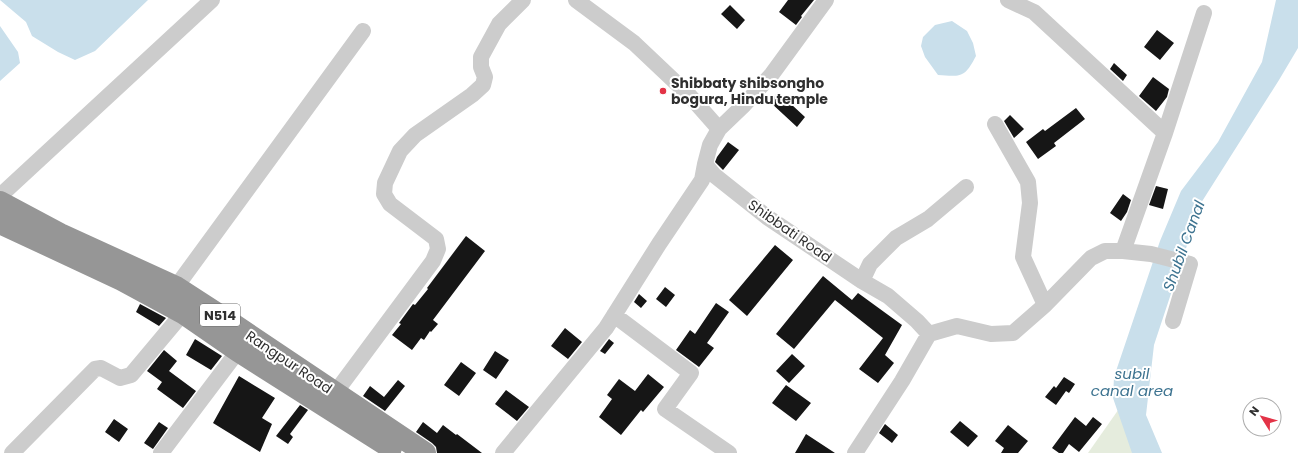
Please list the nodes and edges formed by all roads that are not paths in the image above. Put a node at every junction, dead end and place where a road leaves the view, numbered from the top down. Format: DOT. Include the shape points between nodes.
graph roads {
  1 [pos="212,0"];
  2 [pos="523,0"];
  3 [pos="576,0"];
  4 [pos="826,0"];
  5 [pos="1008,0"];
  6 [pos="1204,13"];
  7 [pos="363,30"];
  8 [pos="995,124"];
  9 [pos="719,129"];
  10 [pos="1165,133"];
  11 [pos="705,164"];
  12 [pos="966,188"];
  13 [pos="0,196"];
  14 [pos="0,202"];
  15 [pos="0,223"];
  16 [pos="1123,251"];
  17 [pos="862,281"];
  18 [pos="176,287"];
  19 [pos="1045,305"];
  20 [pos="183,313"];
  21 [pos="614,316"];
  22 [pos="1173,321"];
  23 [pos="929,334"];
  24 [pos="238,351"];
  25 [pos="335,393"];
  26 [pos="12,453"];
  27 [pos="161,453"];
  28 [pos="398,453"];
  29 [pos="425,453"];
  30 [pos="504,453"];
  31 [pos="729,453"];
  32 [pos="855,453"];
  1 -- 13 [label="street"];
  2 -- 25 [label="street" via="499,24 481,57 485,77 483,85 415,135 400,151 385,183 384,194 390,204 436,238 438,248 433,261"];
  3 -- 9 [label="street" via="634,43 689,95"];
  4 -- 9 [label="street" via="772,74"];
  5 -- 10 [label="street" via="1034,12"];
  6 -- 10 [label="street"];
  7 -- 18 [label="street"];
  8 -- 19 [label="street" via="1028,182 1030,203 1023,257"];
  9 -- 11 [label="street" via="710,145"];
  10 -- 16 [label="street"];
  11 -- 17 [label="street, Shibbati Road" via="714,175 767,217"];
  11 -- 21 [label="street" via="702,180 658,244"];
  12 -- 17 [label="street" via="928,219 896,238 870,264"];
  14 -- 18 [label="highway, Rangpur Road / N514" via="60,234"];
  15 -- 20 [label="highway, Rangpur Road / N514" via="122,280"];
  16 -- 19 [label="street" via="1105,251 1091,258"];
  16 -- 22 [label="street" via="1151,254 1190,264"];
  17 -- 23 [label="street, Shibbati Road" via="888,296"];
  18 -- 25 [label="highway, Rangpur Road / N514"];
  19 -- 23 [label="street" via="1013,333 991,334 957,326"];
  20 -- 24 [label="highway, Rangpur Road / N514"];
  20 -- 26 [label="street" via="131,375 120,378 101,368 95,369"];
  21 -- 30 [label="street"];
  21 -- 31 [label="street" via="691,373 665,408"];
  23 -- 32 [label="street"];
  24 -- 27 [label="street"];
  24 -- 28 [label="highway, Rangpur Road / N514"];
  25 -- 29 [label="highway, Rangpur Road / N514"];
}
